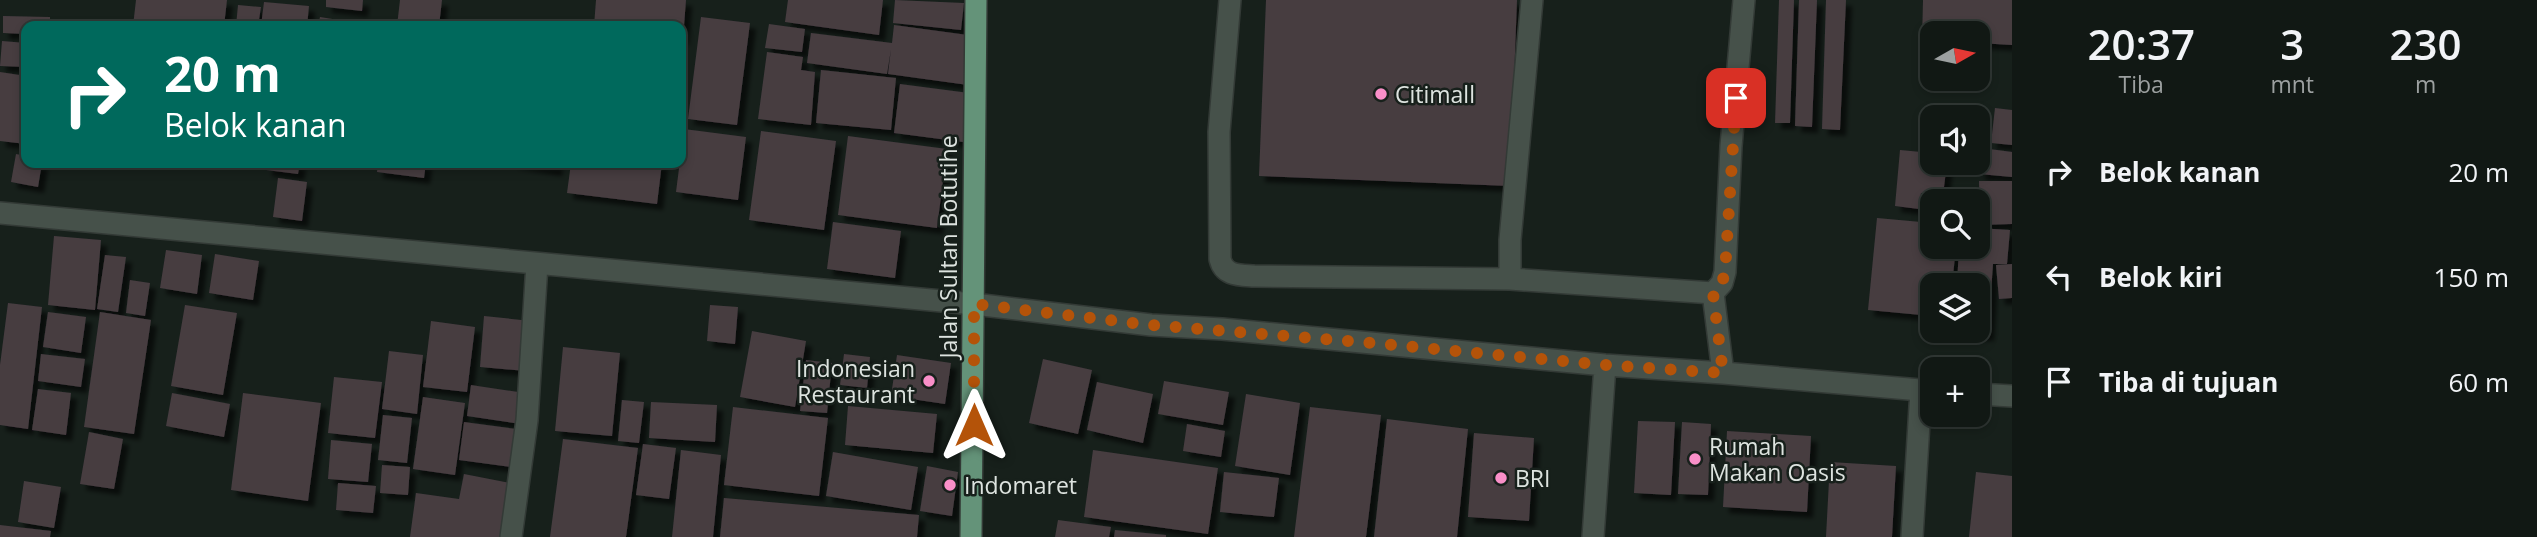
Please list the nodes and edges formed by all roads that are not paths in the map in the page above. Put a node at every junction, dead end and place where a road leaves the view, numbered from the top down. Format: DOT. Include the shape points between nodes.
graph roads {
  1 [pos="976,0"];
  2 [pos="1230,0"];
  3 [pos="1532,0"];
  4 [pos="1744,0"];
  5 [pos="0,214"];
  6 [pos="537,264"];
  7 [pos="1510,279"];
  8 [pos="1713,293"];
  9 [pos="974,304"];
  10 [pos="1605,365"];
  11 [pos="1723,373"];
  12 [pos="1920,390"];
  13 [pos="1990,395"];
  14 [pos="2012,396"];
  15 [pos="1923,427"];
  16 [pos="511,537"];
  17 [pos="971,537"];
  18 [pos="1593,537"];
  19 [pos="1912,537"];
  1 -- 9 [label="main road, Jalan Sultan Botutihe"];
  2 -- 7 [label="street" via="1219,132 1220,259 1227,272"];
  3 -- 7 [label="street"];
  4 -- 8 [label="street" via="1725,272"];
  5 -- 6 [label="street"];
  6 -- 9 [label="street"];
  6 -- 16 [label="street" via="527,420"];
  7 -- 8 [label="street"];
  8 -- 11 [label="street"];
  9 -- 10 [label="street" via="1150,325"];
  9 -- 17 [label="main road, Jalan Sultan Botutihe"];
  10 -- 11 [label="street"];
  10 -- 18 [label="street"];
  11 -- 12 [label="street"];
  13 -- 14 [label="street"];
  15 -- 19 [label="street"];
}
